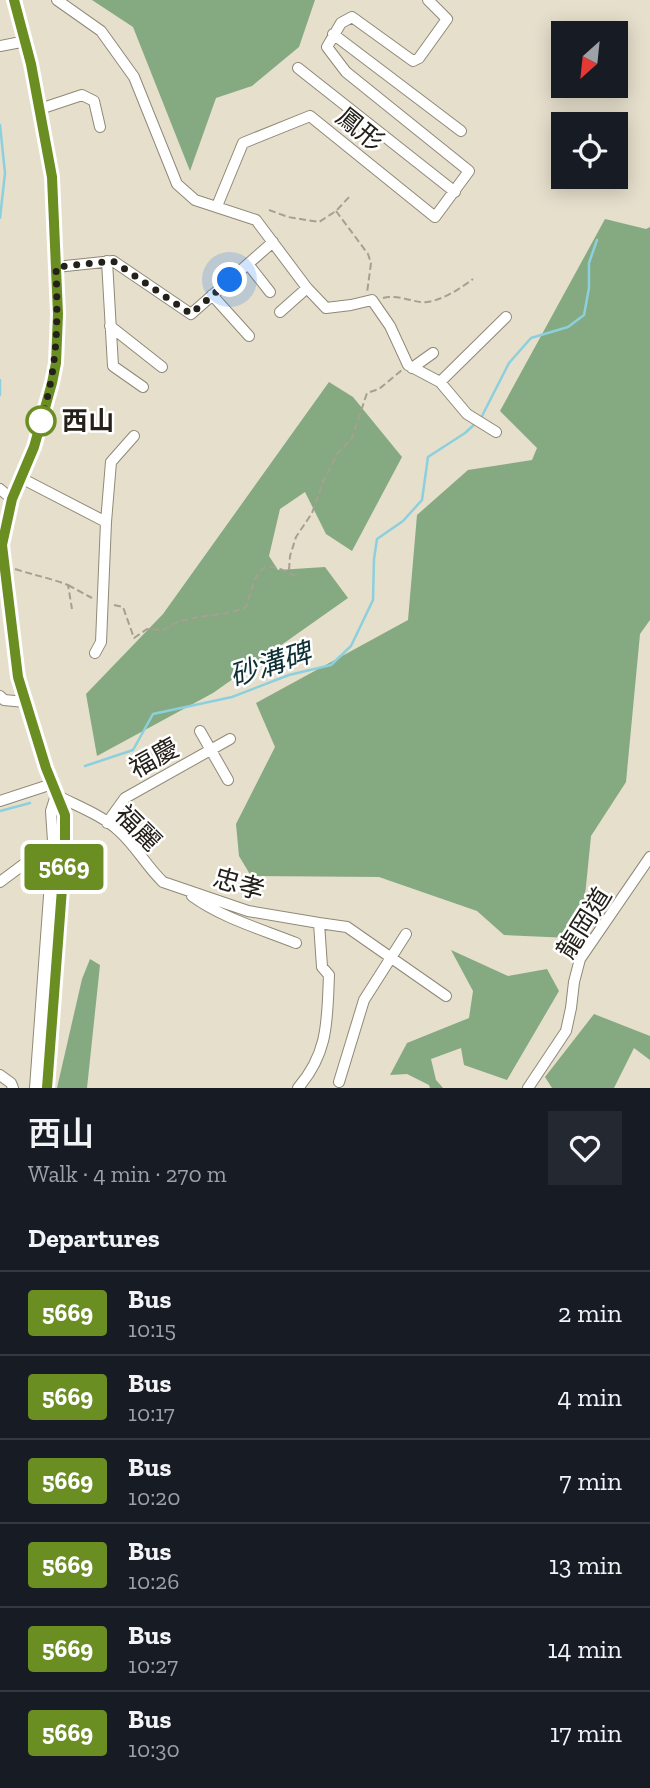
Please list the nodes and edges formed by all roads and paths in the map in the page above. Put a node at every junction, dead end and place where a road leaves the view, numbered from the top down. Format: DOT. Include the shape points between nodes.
graph roads {
  1 [pos="14,0"];
  2 [pos="57,0"];
  3 [pos="428,0"];
  4 [pos="333,34"];
  5 [pos="26,41"];
  6 [pos="0,46"];
  7 [pos="298,68"];
  8 [pos="40,109"];
  9 [pos="100,127"];
  10 [pos="461,131"];
  11 [pos="455,192"];
  12 [pos="351,195"];
  13 [pos="217,206"];
  14 [pos="269,210"];
  15 [pos="336,211"];
  16 [pos="272,243"];
  17 [pos="107,261"];
  18 [pos="248,264"];
  19 [pos="56,267"];
  20 [pos="473,279"];
  21 [pos="307,288"];
  22 [pos="270,292"];
  23 [pos="212,295"];
  24 [pos="372,300"];
  25 [pos="280,312"];
  26 [pos="506,317"];
  27 [pos="110,326"];
  28 [pos="249,336"];
  29 [pos="433,353"];
  30 [pos="410,366"];
  31 [pos="162,367"];
  32 [pos="440,382"];
  33 [pos="143,387"];
  34 [pos="496,432"];
  35 [pos="134,436"];
  36 [pos="21,478"];
  37 [pos="0,489"];
  38 [pos="12,499"];
  39 [pos="106,522"];
  40 [pos="1,546"];
  41 [pos="5,566"];
  42 [pos="289,573"];
  43 [pos="299,578"];
  44 [pos="68,586"];
  45 [pos="103,603"];
  46 [pos="72,609"];
  47 [pos="95,653"];
  48 [pos="0,696"];
  49 [pos="25,702"];
  50 [pos="200,732"];
  51 [pos="230,739"];
  52 [pos="212,750"];
  53 [pos="228,780"];
  54 [pos="52,784"];
  55 [pos="56,795"];
  56 [pos="0,801"];
  57 [pos="107,823"];
  58 [pos="65,839"];
  59 [pos="53,841"];
  60 [pos="650,856"];
  61 [pos="65,862"];
  62 [pos="153,873"];
  63 [pos="0,882"];
  64 [pos="100,882"];
  65 [pos="183,889"];
  66 [pos="319,923"];
  67 [pos="406,934"];
  68 [pos="296,943"];
  69 [pos="392,956"];
  70 [pos="446,996"];
  71 [pos="38,1035"];
  72 [pos="52,1036"];
  73 [pos="0,1075"];
  74 [pos="339,1082"];
  75 [pos="13,1088"];
  76 [pos="35,1088"];
  77 [pos="47,1088"];
  78 [pos="298,1088"];
  79 [pos="528,1088"];
  1 -- 5 [label="street"];
  2 -- 13 [label="street" via="101,31 134,77 177,184 195,200"];
  3 -- 4 [label="street" via="447,19 413,61 352,17"];
  4 -- 10 [label="street"];
  4 -- 11 [label="street, 鳳形" via="327,47 346,72 469,172"];
  5 -- 6 [label="street"];
  5 -- 8 [label="street"];
  7 -- 11 [label="street, 鳳形"];
  8 -- 9 [label="street" via="82,95 94,101"];
  8 -- 19 [label="street" via="52,177"];
  11 -- 13 [label="street, 鳳形" via="435,217 310,116 243,143"];
  12 -- 15 [label="path"];
  13 -- 16 [label="street" via="256,220"];
  14 -- 15 [label="path" via="319,222"];
  15 -- 24 [label="path" via="368,254 366,290"];
  16 -- 18 [label="street"];
  16 -- 21 [label="street"];
  17 -- 19 [label="street"];
  17 -- 23 [label="street" via="191,314"];
  17 -- 27 [label="street"];
  18 -- 22 [label="street"];
  18 -- 23 [label="street"];
  19 -- 36 [label="street" via="54,373"];
  20 -- 24 [label="path" via="426,303 396,295"];
  21 -- 24 [label="street" via="326,307"];
  21 -- 25 [label="street"];
  23 -- 28 [label="street"];
  24 -- 30 [label="street"];
  26 -- 32 [label="street"];
  27 -- 31 [label="street"];
  27 -- 33 [label="street" via="113,366"];
  29 -- 30 [label="street"];
  30 -- 32 [label="street"];
  30 -- 42 [label="path" via="367,393 352,438 337,454 312,513 296,537"];
  32 -- 34 [label="street" via="467,414"];
  35 -- 39 [label="street" via="110,462"];
  36 -- 38 [label="street"];
  36 -- 39 [label="street"];
  37 -- 38 [label="street"];
  38 -- 40 [label="street"];
  39 -- 45 [label="street"];
  40 -- 41 [label="street"];
  41 -- 44 [label="path"];
  41 -- 49 [label="street"];
  42 -- 43 [label="path"];
  42 -- 45 [label="path" via="279,567 257,572 246,607 232,613 173,622 164,630 146,629 134,638 123,607"];
  44 -- 45 [label="path"];
  44 -- 46 [label="path"];
  45 -- 47 [label="street" via="101,642"];
  48 -- 49 [label="street" via="5,701"];
  49 -- 54 [label="street"];
  50 -- 52 [label="street"];
  51 -- 52 [label="street, 福慶"];
  52 -- 53 [label="street"];
  52 -- 57 [label="street, 福慶" via="125,798"];
  54 -- 55 [label="street"];
  54 -- 56 [label="street"];
  55 -- 57 [label="street, 福麗"];
  55 -- 58 [label="street" via="65,815"];
  55 -- 59 [label="street" via="51,811"];
  57 -- 62 [label="street, 福麗"];
  58 -- 59 [label="street"];
  58 -- 61 [label="street"];
  59 -- 63 [label="street"];
  59 -- 71 [label="street"];
  60 -- 79 [label="street, 龍岡道" via="580,959 566,1031"];
  61 -- 64 [label="street"];
  61 -- 72 [label="street"];
  62 -- 65 [label="street, 忠孝"];
  65 -- 66 [label="street, 忠孝" via="248,911"];
  65 -- 68 [label="street" via="202,904"];
  66 -- 69 [label="street, 忠孝" via="347,927"];
  66 -- 78 [label="street" via="322,968 329,975 327,1028 313,1071"];
  67 -- 69 [label="street"];
  69 -- 70 [label="street, 忠孝"];
  69 -- 74 [label="street" via="365,1000"];
  71 -- 72 [label="street"];
  71 -- 76 [label="street"];
  72 -- 77 [label="street"];
  73 -- 75 [label="street"];
}
